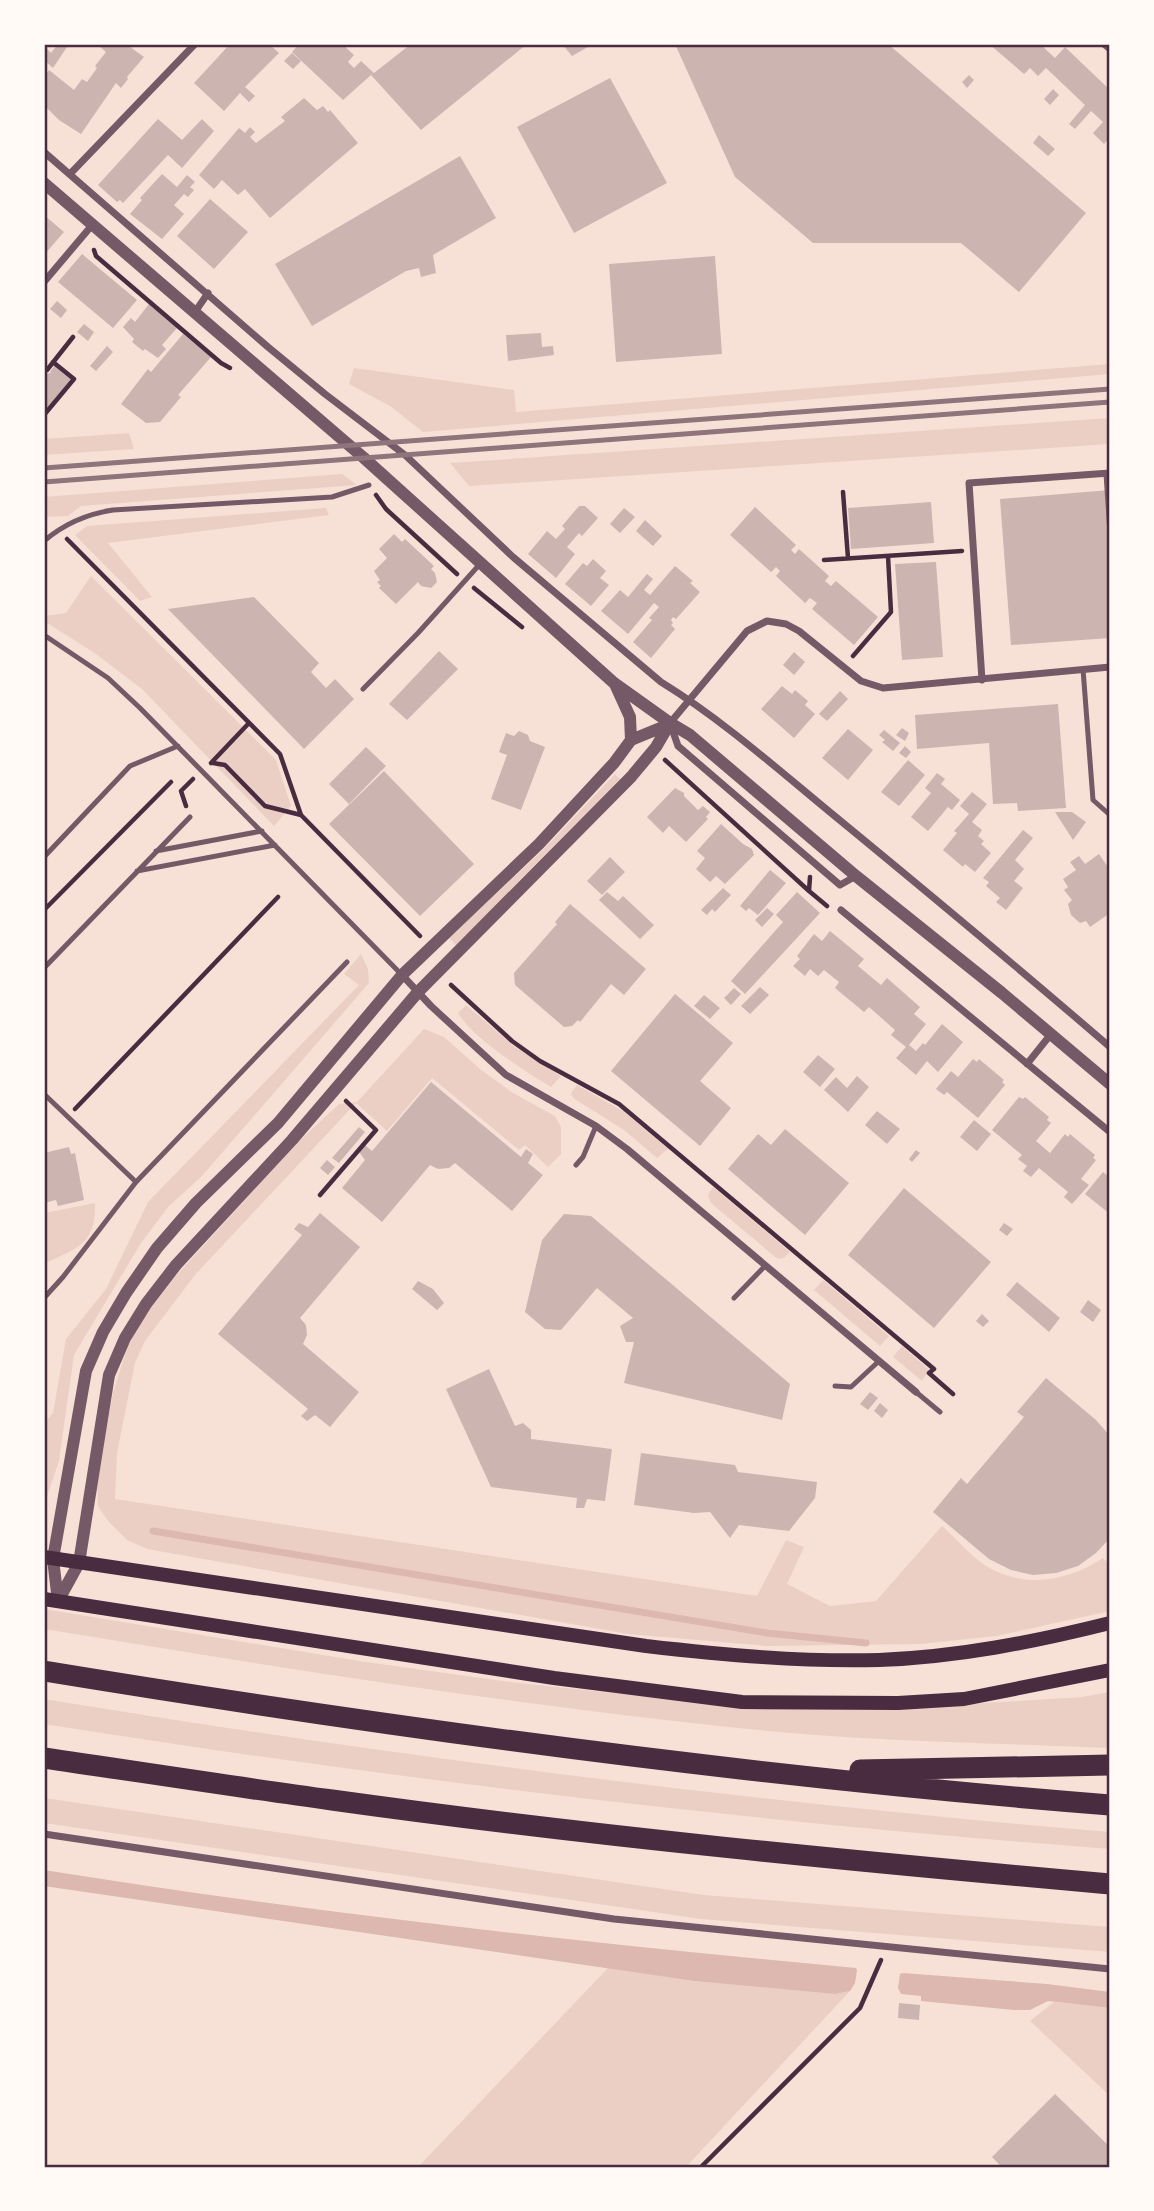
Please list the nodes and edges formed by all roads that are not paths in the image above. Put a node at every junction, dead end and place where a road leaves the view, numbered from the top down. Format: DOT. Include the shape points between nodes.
graph roads {
  1 [pos="195,44"];
  2 [pos="1104,44"];
  3 [pos="1110,49"];
  4 [pos="44,152"];
  5 [pos="70,174"];
  6 [pos="44,183"];
  7 [pos="93,224"];
  8 [pos="44,282"];
  9 [pos="208,293"];
  10 [pos="195,312"];
  11 [pos="1108,473"];
  12 [pos="369,485"];
  13 [pos="1110,533"];
  14 [pos="44,541"];
  15 [pos="480,564"];
  16 [pos="44,635"];
  17 [pos="1110,667"];
  18 [pos="1083,669"];
  19 [pos="982,680"];
  20 [pos="614,683"];
  21 [pos="363,689"];
  22 [pos="689,699"];
  23 [pos="670,723"];
  24 [pos="631,740"];
  25 [pos="178,746"];
  26 [pos="1110,815"];
  27 [pos="190,817"];
  28 [pos="262,831"];
  29 [pos="275,845"];
  30 [pos="156,851"];
  31 [pos="44,857"];
  32 [pos="137,871"];
  33 [pos="856,876"];
  34 [pos="841,910"];
  35 [pos="346,962"];
  36 [pos="44,968"];
  37 [pos="402,975"];
  38 [pos="418,992"];
  39 [pos="1051,1034"];
  40 [pos="1110,1047"];
  41 [pos="1027,1064"];
  42 [pos="1110,1084"];
  43 [pos="44,1094"];
  44 [pos="596,1126"];
  45 [pos="1110,1132"];
  46 [pos="576,1165"];
  47 [pos="136,1182"];
  48 [pos="765,1266"];
  49 [pos="44,1298"];
  50 [pos="734,1298"];
  51 [pos="879,1360"];
  52 [pos="835,1386"];
  53 [pos="916,1392"];
  54 [pos="940,1412"];
  55 [pos="48,1558"];
  56 [pos="79,1563"];
  57 [pos="51,1600"];
  58 [pos="1110,1623"];
  59 [pos="1110,1670"];
  60 [pos="44,1671"];
  61 [pos="44,1758"];
  62 [pos="1110,1765"];
  63 [pos="758,1772"];
  64 [pos="1110,1805"];
  65 [pos="44,1834"];
  66 [pos="1110,1884"];
  67 [pos="1110,1969"];
  1 -- 5 [label="street"];
  2 -- 3 [label="street"];
  4 -- 5 [label="street"];
  5 -- 9 [label="street"];
  6 -- 7 [label="street"];
  7 -- 8 [label="street"];
  7 -- 10 [label="street"];
  9 -- 10 [label="street"];
  9 -- 22 [label="street" via="397,449 513,557 661,682"];
  10 -- 15 [label="street"];
  11 -- 13 [label="lane"];
  11 -- 19 [label="street" via="969,483"];
  12 -- 14 [label="lane" via="332,497 113,510 90,514"];
  15 -- 20 [label="street"];
  15 -- 21 [label="lane"];
  16 -- 25 [label="lane" via="108,678"];
  17 -- 18 [label="street"];
  18 -- 19 [label="street"];
  18 -- 26 [label="lane" via="1093,800"];
  19 -- 22 [label="street" via="883,688 861,681 799,631 767,621 747,631"];
  20 -- 23 [label="street"];
  20 -- 24 [label="street" via="630,717"];
  22 -- 23 [label="street"];
  22 -- 40 [label="street"];
  23 -- 24 [label="street"];
  23 -- 33 [label="street" via="690,734"];
  23 -- 33 [label="street" via="678,746 840,885"];
  23 -- 38 [label="street" via="631,778"];
  24 -- 37 [label="street" via="539,844"];
  25 -- 28 [label="lane"];
  25 -- 31 [label="lane" via="130,766"];
  27 -- 30 [label="lane"];
  28 -- 29 [label="lane"];
  28 -- 30 [label="lane"];
  29 -- 32 [label="lane"];
  29 -- 37 [label="lane"];
  30 -- 32 [label="lane"];
  32 -- 36 [label="lane"];
  33 -- 39 [label="street"];
  34 -- 41 [label="street"];
  35 -- 47 [label="lane"];
  37 -- 38 [label="street"];
  37 -- 55 [label="street" via="278,1123 195,1203 126,1293 86,1371"];
  38 -- 44 [label="street" via="506,1075"];
  38 -- 56 [label="street" via="292,1140 176,1265 125,1338 109,1375"];
  39 -- 41 [label="street"];
  39 -- 42 [label="street"];
  41 -- 45 [label="street"];
  43 -- 47 [label="lane"];
  44 -- 46 [label="lane"];
  44 -- 48 [label="street"];
  47 -- 49 [label="lane"];
  48 -- 50 [label="lane"];
  48 -- 51 [label="street"];
  51 -- 52 [label="lane" via="851,1387"];
  51 -- 53 [label="street"];
  53 -- 54 [label="lane"];
  55 -- 56 [label="main road"];
  55 -- 57 [label="street"];
  56 -- 57 [label="street"];
  56 -- 58 [label="main road" via="735,1656 833,1661 959,1654"];
  57 -- 59 [label="main road" via="554,1678 742,1702 964,1699"];
  60 -- 63 [label="highway" via="391,1726"];
  61 -- 66 [label="highway" via="334,1800 680,1842"];
  62 -- 63 [label="highway"];
  63 -- 64 [label="highway"];
  65 -- 67 [label="street" via="614,1919"];
}
